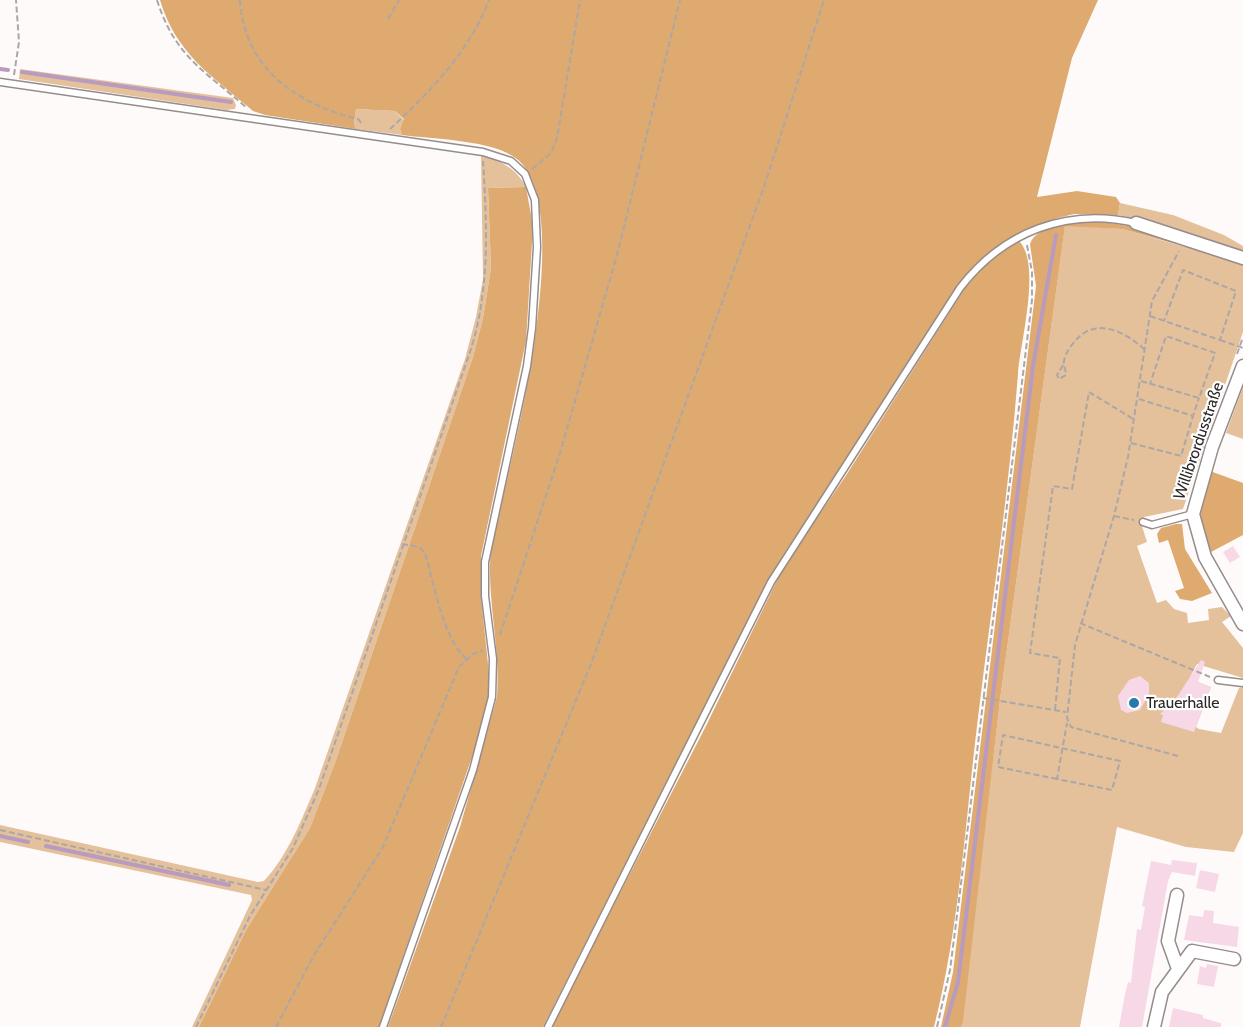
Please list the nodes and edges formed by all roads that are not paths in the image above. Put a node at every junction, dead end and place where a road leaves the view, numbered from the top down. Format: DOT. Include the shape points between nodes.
graph roads {
  1 [pos="0,82"];
  2 [pos="1136,223"];
  3 [pos="1243,258"];
  4 [pos="1243,366"];
  5 [pos="1193,514"];
  6 [pos="1143,522"];
  7 [pos="1243,624"];
  8 [pos="1218,680"];
  9 [pos="1243,682"];
  10 [pos="1177,895"];
  11 [pos="1234,958"];
  12 [pos="1179,969"];
  13 [pos="383,1027"];
  14 [pos="548,1027"];
  15 [pos="1154,1027"];
  1 -- 13 [label="lane" via="483,152 511,161 525,174 532,188 536,208 535,297 530,345 485,562 493,689 486,726 444,859"];
  2 -- 3 [label="street"];
  2 -- 14 [label="lane" via="1107,217 1087,218 1024,234 994,252 960,288 778,569"];
  4 -- 5 [label="street, Willibrordusstraße" via="1212,447"];
  5 -- 6 [label="lane" via="1152,525"];
  5 -- 7 [label="street, Willibrordusstraße" via="1205,557"];
  8 -- 9 [label="lane"];
  10 -- 12 [label="street" via="1168,941"];
  11 -- 12 [label="street" via="1192,951"];
  12 -- 15 [label="street" via="1162,992"];
}
